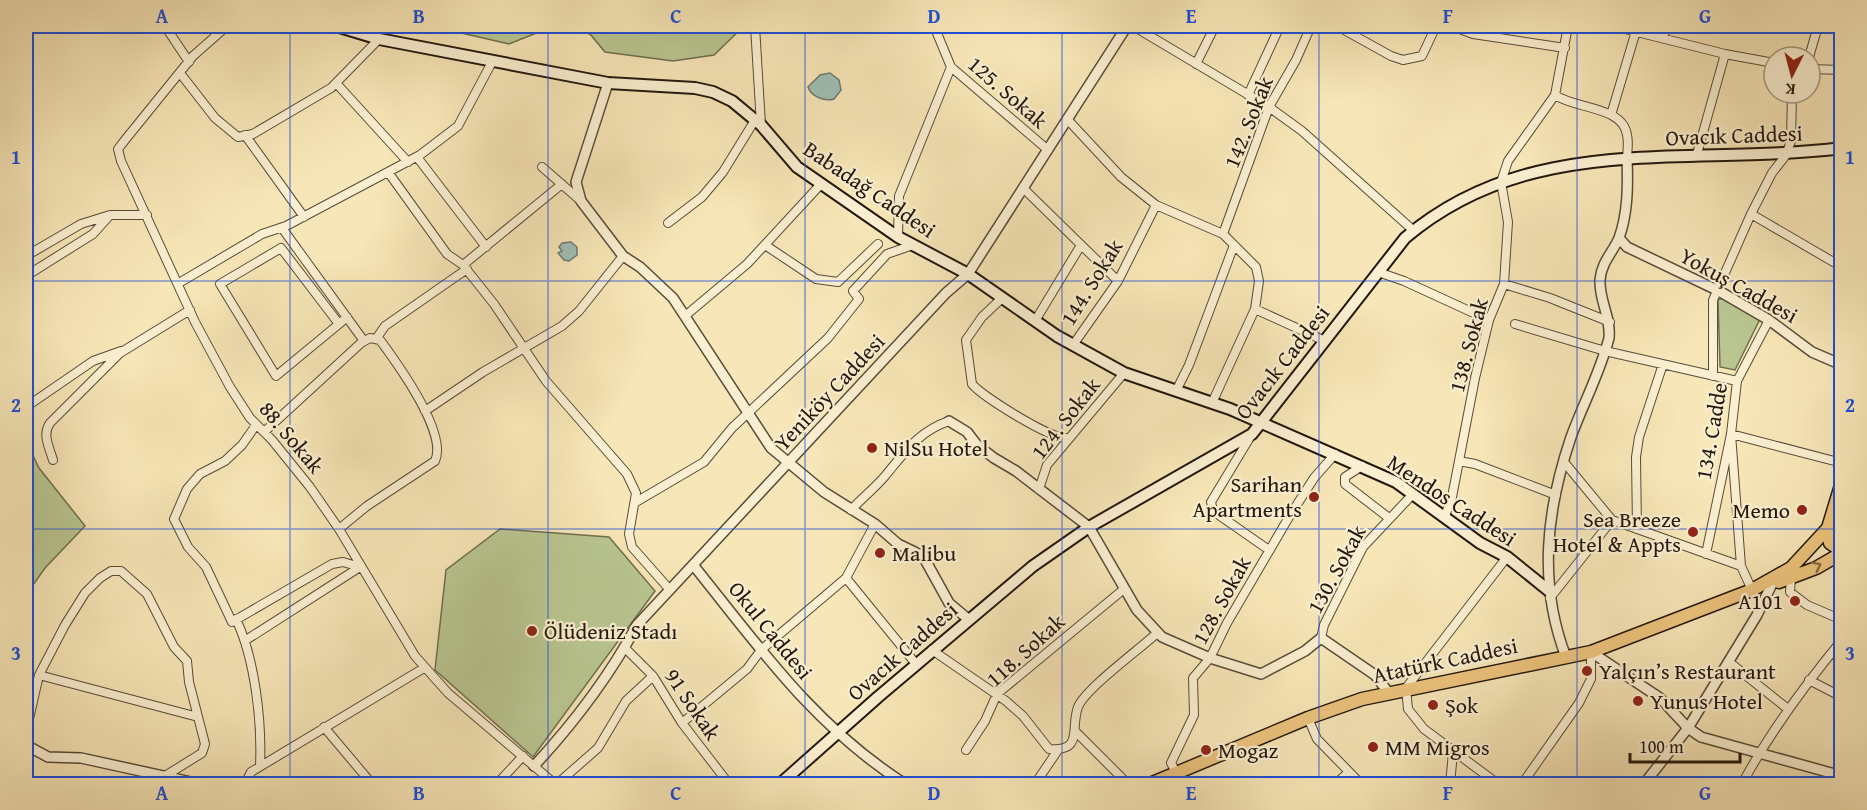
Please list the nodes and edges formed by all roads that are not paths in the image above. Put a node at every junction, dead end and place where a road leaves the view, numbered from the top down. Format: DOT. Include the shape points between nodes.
graph roads {
  1 [pos="165,26"];
  2 [pos="227,26"];
  3 [pos="336,26"];
  4 [pos="754,26"];
  5 [pos="934,26"];
  6 [pos="1127,26"];
  7 [pos="1133,26"];
  8 [pos="1215,26"];
  9 [pos="1280,26"];
  10 [pos="1311,26"];
  11 [pos="1337,26"];
  12 [pos="1436,26"];
  13 [pos="1453,26"];
  14 [pos="1568,26"];
  15 [pos="1613,26"];
  16 [pos="1669,26"];
  17 [pos="1818,26"];
  18 [pos="1636,31"];
  19 [pos="1662,37"];
  20 [pos="379,39"];
  21 [pos="1812,45"];
  22 [pos="1565,48"];
  23 [pos="1725,54"];
  24 [pos="1762,61"];
  25 [pos="189,62"];
  26 [pos="492,62"];
  27 [pos="1196,64"];
  28 [pos="951,67"];
  29 [pos="1822,69"];
  30 [pos="1842,70"];
  31 [pos="180,73"];
  32 [pos="336,83"];
  33 [pos="609,83"];
  34 [pos="1248,95"];
  35 [pos="1555,95"];
  36 [pos="1792,105"];
  37 [pos="1269,107"];
  38 [pos="1611,115"];
  39 [pos="1068,120"];
  40 [pos="758,123"];
  41 [pos="245,135"];
  42 [pos="1842,148"];
  43 [pos="1048,150"];
  44 [pos="1697,154"];
  45 [pos="1786,155"];
  46 [pos="417,157"];
  47 [pos="1627,159"];
  48 [pos="408,162"];
  49 [pos="542,167"];
  50 [pos="388,172"];
  51 [pos="1501,182"];
  52 [pos="562,184"];
  53 [pos="821,184"];
  54 [pos="1023,188"];
  55 [pos="581,201"];
  56 [pos="1156,205"];
  57 [pos="1751,214"];
  58 [pos="110,215"];
  59 [pos="147,215"];
  60 [pos="304,217"];
  61 [pos="668,223"];
  62 [pos="282,228"];
  63 [pos="1414,231"];
  64 [pos="1223,234"];
  65 [pos="898,237"];
  66 [pos="1618,238"];
  67 [pos="878,244"];
  68 [pos="765,245"];
  69 [pos="913,245"];
  70 [pos="1081,245"];
  71 [pos="1234,245"];
  72 [pos="486,247"];
  73 [pos="26,256"];
  74 [pos="623,256"];
  75 [pos="465,267"];
  76 [pos="1842,267"];
  77 [pos="1378,272"];
  78 [pos="968,274"];
  79 [pos="26,276"];
  80 [pos="1118,281"];
  81 [pos="178,283"];
  82 [pos="1504,284"];
  83 [pos="1719,291"];
  84 [pos="1001,299"];
  85 [pos="1255,309"];
  86 [pos="190,310"];
  87 [pos="686,316"];
  88 [pos="347,318"];
  89 [pos="1489,320"];
  90 [pos="1769,320"];
  91 [pos="1035,321"];
  92 [pos="1610,322"];
  93 [pos="339,324"];
  94 [pos="1515,324"];
  95 [pos="376,339"];
  96 [pos="364,341"];
  97 [pos="1325,341"];
  98 [pos="1073,345"];
  99 [pos="125,349"];
  100 [pos="523,349"];
  101 [pos="1605,351"];
  102 [pos="1663,364"];
  103 [pos="1842,365"];
  104 [pos="1124,373"];
  105 [pos="1713,376"];
  106 [pos="1737,381"];
  107 [pos="1176,392"];
  108 [pos="1212,404"];
  109 [pos="26,407"];
  110 [pos="425,411"];
  111 [pos="747,414"];
  112 [pos="949,421"];
  113 [pos="256,424"];
  114 [pos="1263,424"];
  115 [pos="264,432"];
  116 [pos="1252,434"];
  117 [pos="1731,434"];
  118 [pos="1067,438"];
  119 [pos="1335,454"];
  120 [pos="53,460"];
  121 [pos="1459,461"];
  122 [pos="791,462"];
  123 [pos="1564,462"];
  124 [pos="1842,463"];
  125 [pos="1362,466"];
  126 [pos="1842,482"];
  127 [pos="1040,489"];
  128 [pos="1413,494"];
  129 [pos="1556,495"];
  130 [pos="636,502"];
  131 [pos="851,510"];
  132 [pos="1445,516"];
  133 [pos="1389,518"];
  134 [pos="1612,520"];
  135 [pos="1834,520"];
  136 [pos="875,524"];
  137 [pos="1089,527"];
  138 [pos="339,529"];
  139 [pos="1637,529"];
  140 [pos="1269,550"];
  141 [pos="1842,552"];
  142 [pos="1706,554"];
  143 [pos="1507,557"];
  144 [pos="694,566"];
  145 [pos="1741,566"];
  146 [pos="360,567"];
  147 [pos="846,578"];
  148 [pos="1791,578"];
  149 [pos="1772,584"];
  150 [pos="1124,589"];
  151 [pos="670,590"];
  152 [pos="1752,590"];
  153 [pos="1549,594"];
  154 [pos="236,619"];
  155 [pos="968,619"];
  156 [pos="1842,620"];
  157 [pos="1157,633"];
  158 [pos="1321,638"];
  159 [pos="246,640"];
  160 [pos="1842,640"];
  161 [pos="625,648"];
  162 [pos="761,650"];
  163 [pos="932,650"];
  164 [pos="1591,652"];
  165 [pos="1566,657"];
  166 [pos="1210,658"];
  167 [pos="1729,662"];
  168 [pos="916,664"];
  169 [pos="424,668"];
  170 [pos="39,675"];
  171 [pos="653,676"];
  172 [pos="1809,680"];
  173 [pos="1406,688"];
  174 [pos="1388,692"];
  175 [pos="997,694"];
  176 [pos="1842,697"];
  177 [pos="1788,709"];
  178 [pos="198,717"];
  179 [pos="1308,718"];
  180 [pos="682,723"];
  181 [pos="324,727"];
  182 [pos="1688,728"];
  183 [pos="26,732"];
  184 [pos="1075,732"];
  185 [pos="837,734"];
  186 [pos="26,745"];
  187 [pos="966,750"];
  188 [pos="1058,750"];
  189 [pos="1760,751"];
  190 [pos="1454,753"];
  191 [pos="523,756"];
  192 [pos="260,766"];
  193 [pos="534,766"];
  194 [pos="1348,773"];
  195 [pos="165,776"];
  196 [pos="1842,776"];
  197 [pos="893,777"];
  198 [pos="1179,779"];
  199 [pos="200,784"];
  200 [pos="245,784"];
  201 [pos="372,784"];
  202 [pos="497,784"];
  203 [pos="556,784"];
  204 [pos="729,784"];
  205 [pos="780,784"];
  206 [pos="886,784"];
  207 [pos="905,784"];
  208 [pos="1035,784"];
  209 [pos="1128,784"];
  210 [pos="1150,784"];
  211 [pos="1335,784"];
  212 [pos="1361,784"];
  213 [pos="1450,784"];
  214 [pos="1498,784"];
  215 [pos="1522,784"];
  216 [pos="1644,784"];
  217 [pos="1742,784"];
  1 -- 25 [label="street"];
  2 -- 25 [label="street"];
  3 -- 20 [label="main road, Babadağ Caddesi"];
  4 -- 40 [label="street"];
  5 -- 28 [label="street, 125. Sokak"];
  6 -- 39 [label="street, Yeniköy Caddesi"];
  7 -- 27 [label="street"];
  8 -- 27 [label="street"];
  9 -- 34 [label="street"];
  10 -- 37 [label="street, 142. Sokak"];
  11 -- 12 [label="street" via="1403,60 1422,56"];
  13 -- 22 [label="street" via="1473,34"];
  14 -- 22 [label="street"];
  15 -- 18 [label="street"];
  16 -- 19 [label="street"];
  17 -- 21 [label="street"];
  18 -- 19 [label="street"];
  18 -- 38 [label="street"];
  19 -- 23 [label="street"];
  20 -- 26 [label="main road, Babadağ Caddesi"];
  20 -- 32 [label="street"];
  22 -- 35 [label="street"];
  23 -- 24 [label="street"];
  23 -- 44 [label="street"];
  25 -- 31 [label="street"];
  26 -- 33 [label="main road, Babadağ Caddesi"];
  26 -- 46 [label="street" via="458,126"];
  27 -- 34 [label="street"];
  28 -- 43 [label="street, 125. Sokak"];
  28 -- 65 [label="street" via="899,196"];
  29 -- 30 [label="street"];
  31 -- 41 [label="street" via="215,118 238,137"];
  31 -- 59 [label="street, 88. Sokak" via="118,149"];
  32 -- 41 [label="street" via="254,134"];
  32 -- 48 [label="street"];
  33 -- 40 [label="main road, Babadağ Caddesi" via="695,87 732,102"];
  33 -- 55 [label="street" via="576,182"];
  34 -- 37 [label="street"];
  35 -- 38 [label="street" via="1570,104"];
  35 -- 51 [label="street" via="1508,161"];
  36 -- 45 [label="street" via="1791,141"];
  37 -- 63 [label="street" via="1302,131"];
  37 -- 64 [label="street, 142. Sokak"];
  38 -- 47 [label="street" via="1628,134"];
  39 -- 43 [label="street, Yeniköy Caddesi"];
  39 -- 56 [label="street" via="1121,177"];
  40 -- 53 [label="main road, Babadağ Caddesi" via="797,167"];
  40 -- 61 [label="street" via="702,197"];
  41 -- 60 [label="street"];
  42 -- 45 [label="main road, Ovacık Caddesi"];
  43 -- 54 [label="street, Yeniköy Caddesi"];
  44 -- 45 [label="main road, Ovacık Caddesi"];
  44 -- 47 [label="main road, Ovacık Caddesi"];
  45 -- 57 [label="street"];
  46 -- 48 [label="street"];
  46 -- 72 [label="street"];
  47 -- 51 [label="main road, Ovacık Caddesi" via="1581,161"];
  47 -- 66 [label="street" via="1628,189"];
  48 -- 50 [label="street"];
  49 -- 52 [label="street"];
  50 -- 60 [label="street"];
  50 -- 75 [label="street" via="447,254"];
  51 -- 63 [label="main road, Ovacık Caddesi" via="1454,203"];
  51 -- 82 [label="street, 138. Sokak" via="1508,222"];
  52 -- 55 [label="street"];
  52 -- 72 [label="street"];
  53 -- 65 [label="main road, Babadağ Caddesi"];
  53 -- 68 [label="street"];
  54 -- 70 [label="street"];
  54 -- 78 [label="street, Yeniköy Caddesi"];
  55 -- 74 [label="street"];
  56 -- 64 [label="street"];
  56 -- 80 [label="street, 144. Sokak"];
  57 -- 76 [label="street"];
  57 -- 83 [label="street"];
  58 -- 59 [label="street"];
  58 -- 73 [label="street" via="81,224"];
  58 -- 79 [label="street" via="93,234"];
  59 -- 81 [label="street, 88. Sokak"];
  60 -- 62 [label="street"];
  62 -- 81 [label="street" via="262,234"];
  62 -- 88 [label="street"];
  63 -- 77 [label="main road, Ovacık Caddesi"];
  64 -- 71 [label="street"];
  65 -- 69 [label="main road, Babadağ Caddesi"];
  66 -- 83 [label="street, Yokuş Caddesi" via="1627,247"];
  66 -- 92 [label="street" via="1600,280"];
  67 -- 68 [label="street" via="838,282 816,279"];
  68 -- 87 [label="street"];
  69 -- 78 [label="main road, Babadağ Caddesi"];
  69 -- 111 [label="street" via="887,254 853,291 859,300 828,338"];
  70 -- 80 [label="street"];
  70 -- 91 [label="street"];
  71 -- 85 [label="street" via="1256,267"];
  71 -- 107 [label="street"];
  72 -- 75 [label="street"];
  74 -- 87 [label="street" via="661,286"];
  74 -- 100 [label="street" via="579,311"];
  75 -- 95 [label="street" via="385,326"];
  75 -- 100 [label="street"];
  77 -- 89 [label="street"];
  77 -- 97 [label="main road, Ovacık Caddesi"];
  78 -- 84 [label="main road, Babadağ Caddesi"];
  78 -- 122 [label="street, Yeniköy Caddesi"];
  80 -- 98 [label="street, 144. Sokak"];
  81 -- 86 [label="street, 88. Sokak"];
  82 -- 89 [label="street, 138. Sokak"];
  82 -- 92 [label="street"];
  83 -- 90 [label="street, Yokuş Caddesi"];
  83 -- 105 [label="street" via="1713,300"];
  84 -- 91 [label="main road, Babadağ Caddesi"];
  84 -- 118 [label="street" via="966,340 972,384 1059,439"];
  85 -- 97 [label="street"];
  85 -- 108 [label="street"];
  86 -- 99 [label="street"];
  86 -- 113 [label="street, 88. Sokak" via="230,387"];
  87 -- 111 [label="street"];
  88 -- 93 [label="street"];
  88 -- 96 [label="street"];
  89 -- 121 [label="street, 138. Sokak"];
  90 -- 103 [label="street, Yokuş Caddesi" via="1812,352"];
  90 -- 106 [label="street, 134. Cadde"];
  91 -- 98 [label="main road, Babadağ Caddesi"];
  92 -- 101 [label="street"];
  93 -- 93 [label="street" via="276,376 220,284 281,248"];
  94 -- 101 [label="street"];
  95 -- 96 [label="street"];
  95 -- 110 [label="street" via="390,353"];
  96 -- 115 [label="street"];
  97 -- 114 [label="main road, Ovacık Caddesi"];
  98 -- 104 [label="main road, Babadağ Caddesi"];
  99 -- 109 [label="street" via="93,361"];
  99 -- 120 [label="street" via="45,429"];
  100 -- 110 [label="street"];
  100 -- 130 [label="street" via="564,403 627,474"];
  101 -- 102 [label="street"];
  101 -- 123 [label="street"];
  102 -- 105 [label="street"];
  102 -- 139 [label="street" via="1639,437"];
  104 -- 107 [label="main road, Babadağ Caddesi"];
  104 -- 118 [label="street, 124. Sokak"];
  105 -- 106 [label="street"];
  106 -- 117 [label="street, 134. Cadde"];
  107 -- 108 [label="main road, Babadağ Caddesi"];
  108 -- 114 [label="main road, Babadağ Caddesi"];
  110 -- 138 [label="street" via="435,431 435,461"];
  111 -- 122 [label="street" via="771,448"];
  111 -- 130 [label="street" via="704,462"];
  112 -- 127 [label="street"];
  112 -- 131 [label="street" via="914,440"];
  113 -- 115 [label="street, 88. Sokak"];
  113 -- 154 [label="street" via="242,445 200,474 187,489 174,519 188,547 206,567 232,622"];
  114 -- 116 [label="main road, Ovacık Caddesi"];
  114 -- 119 [label="main road, Mendos Caddesi"];
  115 -- 138 [label="street, 88. Sokak"];
  116 -- 137 [label="main road, Ovacık Caddesi"];
  116 -- 140 [label="street" via="1211,502 1213,511"];
  117 -- 124 [label="street"];
  117 -- 142 [label="street, 134. Cadde"];
  117 -- 145 [label="street"];
  118 -- 127 [label="street, 124. Sokak" via="1047,465"];
  119 -- 125 [label="main road, Mendos Caddesi"];
  119 -- 140 [label="street, 128. Sokak" via="1314,478"];
  121 -- 129 [label="street"];
  121 -- 132 [label="street, 138. Sokak"];
  122 -- 131 [label="street"];
  122 -- 144 [label="street, Yeniköy Caddesi"];
  123 -- 129 [label="street"];
  123 -- 134 [label="street"];
  125 -- 128 [label="main road, Mendos Caddesi"];
  125 -- 133 [label="street" via="1345,477 1345,484"];
  126 -- 135 [label="main road"];
  127 -- 137 [label="street"];
  128 -- 132 [label="main road, Mendos Caddesi"];
  128 -- 133 [label="street, 130. Sokak"];
  129 -- 153 [label="street" via="1548,539"];
  130 -- 151 [label="street" via="629,534 632,547"];
  131 -- 136 [label="street"];
  132 -- 143 [label="main road, Mendos Caddesi" via="1480,543"];
  133 -- 158 [label="street, 130. Sokak" via="1364,547"];
  134 -- 139 [label="street"];
  134 -- 153 [label="street"];
  135 -- 141 [label="main road" via="1830,543"];
  135 -- 152 [label="main road" via="1791,568"];
  136 -- 147 [label="street"];
  136 -- 155 [label="street" via="898,544 923,556 949,603"];
  137 -- 150 [label="street"];
  137 -- 155 [label="main road, Ovacık Caddesi"];
  138 -- 146 [label="street, 88. Sokak"];
  139 -- 142 [label="street"];
  140 -- 166 [label="street, 128. Sokak"];
  148 -- 141 [label="main road, one-way"];
  142 -- 145 [label="street"];
  143 -- 153 [label="main road, Mendos Caddesi"];
  143 -- 173 [label="street"];
  144 -- 151 [label="street, Yeniköy Caddesi"];
  144 -- 162 [label="street, Okul Caddesi"];
  145 -- 152 [label="street"];
  146 -- 154 [label="street" via="343,562 332,564"];
  146 -- 159 [label="street"];
  146 -- 169 [label="street, 88. Sokak"];
  147 -- 162 [label="street"];
  147 -- 168 [label="street"];
  148 -- 149 [label="main road"];
  148 -- 156 [label="street" via="1790,592 1806,605"];
  149 -- 152 [label="main road"];
  149 -- 167 [label="street"];
  150 -- 157 [label="street"];
  150 -- 175 [label="street, 118. Sokak"];
  151 -- 161 [label="street, Yeniköy Caddesi" via="638,625"];
  152 -- 164 [label="main road, Atatürk Caddesi"];
  153 -- 165 [label="street"];
  154 -- 159 [label="street"];
  155 -- 163 [label="main road, Ovacık Caddesi"];
  157 -- 166 [label="street"];
  157 -- 184 [label="street" via="1087,695 1078,708"];
  158 -- 166 [label="street" via="1261,674"];
  158 -- 174 [label="street" via="1375,675"];
  159 -- 192 [label="street" via="261,739"];
  160 -- 172 [label="street"];
  161 -- 171 [label="street, 91 Sokak"];
  161 -- 193 [label="street, Yeniköy Caddesi" via="559,739"];
  162 -- 180 [label="street" via="747,669"];
  162 -- 185 [label="street, Okul Caddesi" via="810,709"];
  163 -- 168 [label="main road, Ovacık Caddesi"];
  163 -- 175 [label="street"];
  164 -- 165 [label="main road, Atatürk Caddesi"];
  164 -- 182 [label="street" via="1660,698"];
  164 -- 215 [label="street" via="1591,679 1579,703"];
  165 -- 173 [label="main road, Atatürk Caddesi"];
  166 -- 198 [label="street, 128. Sokak" via="1193,678 1194,715 1171,763"];
  167 -- 177 [label="street"];
  167 -- 182 [label="street"];
  168 -- 185 [label="main road, Ovacık Caddesi"];
  169 -- 181 [label="street"];
  169 -- 191 [label="street, 88. Sokak"];
  170 -- 178 [label="street"];
  170 -- 178 [label="street" via="86,593 111,571 122,572 147,594 174,647 187,661"];
  170 -- 183 [label="street"];
  171 -- 180 [label="street, 91 Sokak"];
  171 -- 203 [label="street" via="626,701 598,748"];
  172 -- 176 [label="street"];
  172 -- 177 [label="street"];
  173 -- 174 [label="main road, Atatürk Caddesi"];
  173 -- 190 [label="street" via="1408,709 1424,729"];
  174 -- 179 [label="main road, Atatürk Caddesi"];
  175 -- 187 [label="street, 118. Sokak"];
  175 -- 188 [label="street" via="1023,716 1049,749"];
  177 -- 189 [label="street"];
  178 -- 195 [label="street" via="205,744 202,753"];
  179 -- 194 [label="street" via="1317,739"];
  179 -- 198 [label="main road, Atatürk Caddesi"];
  180 -- 204 [label="street, 91 Sokak"];
  181 -- 192 [label="street"];
  181 -- 201 [label="street"];
  182 -- 189 [label="street" via="1701,737"];
  182 -- 216 [label="street"];
  184 -- 188 [label="street" via="1073,742"];
  184 -- 209 [label="street"];
  185 -- 197 [label="street, Okul Caddesi"];
  185 -- 205 [label="main road, Ovacık Caddesi"];
  186 -- 195 [label="street" via="48,757 81,758"];
  188 -- 208 [label="street"];
  189 -- 196 [label="street"];
  189 -- 217 [label="street"];
  190 -- 213 [label="street"];
  190 -- 214 [label="street"];
  191 -- 193 [label="street, 88. Sokak"];
  191 -- 202 [label="street"];
  192 -- 200 [label="street" via="251,772"];
  193 -- 203 [label="street, 88. Sokak"];
  194 -- 211 [label="street"];
  194 -- 212 [label="street"];
  195 -- 199 [label="street"];
  197 -- 206 [label="street"];
  197 -- 207 [label="street, Okul Caddesi"];
  198 -- 210 [label="main road, Atatürk Caddesi"];
}
